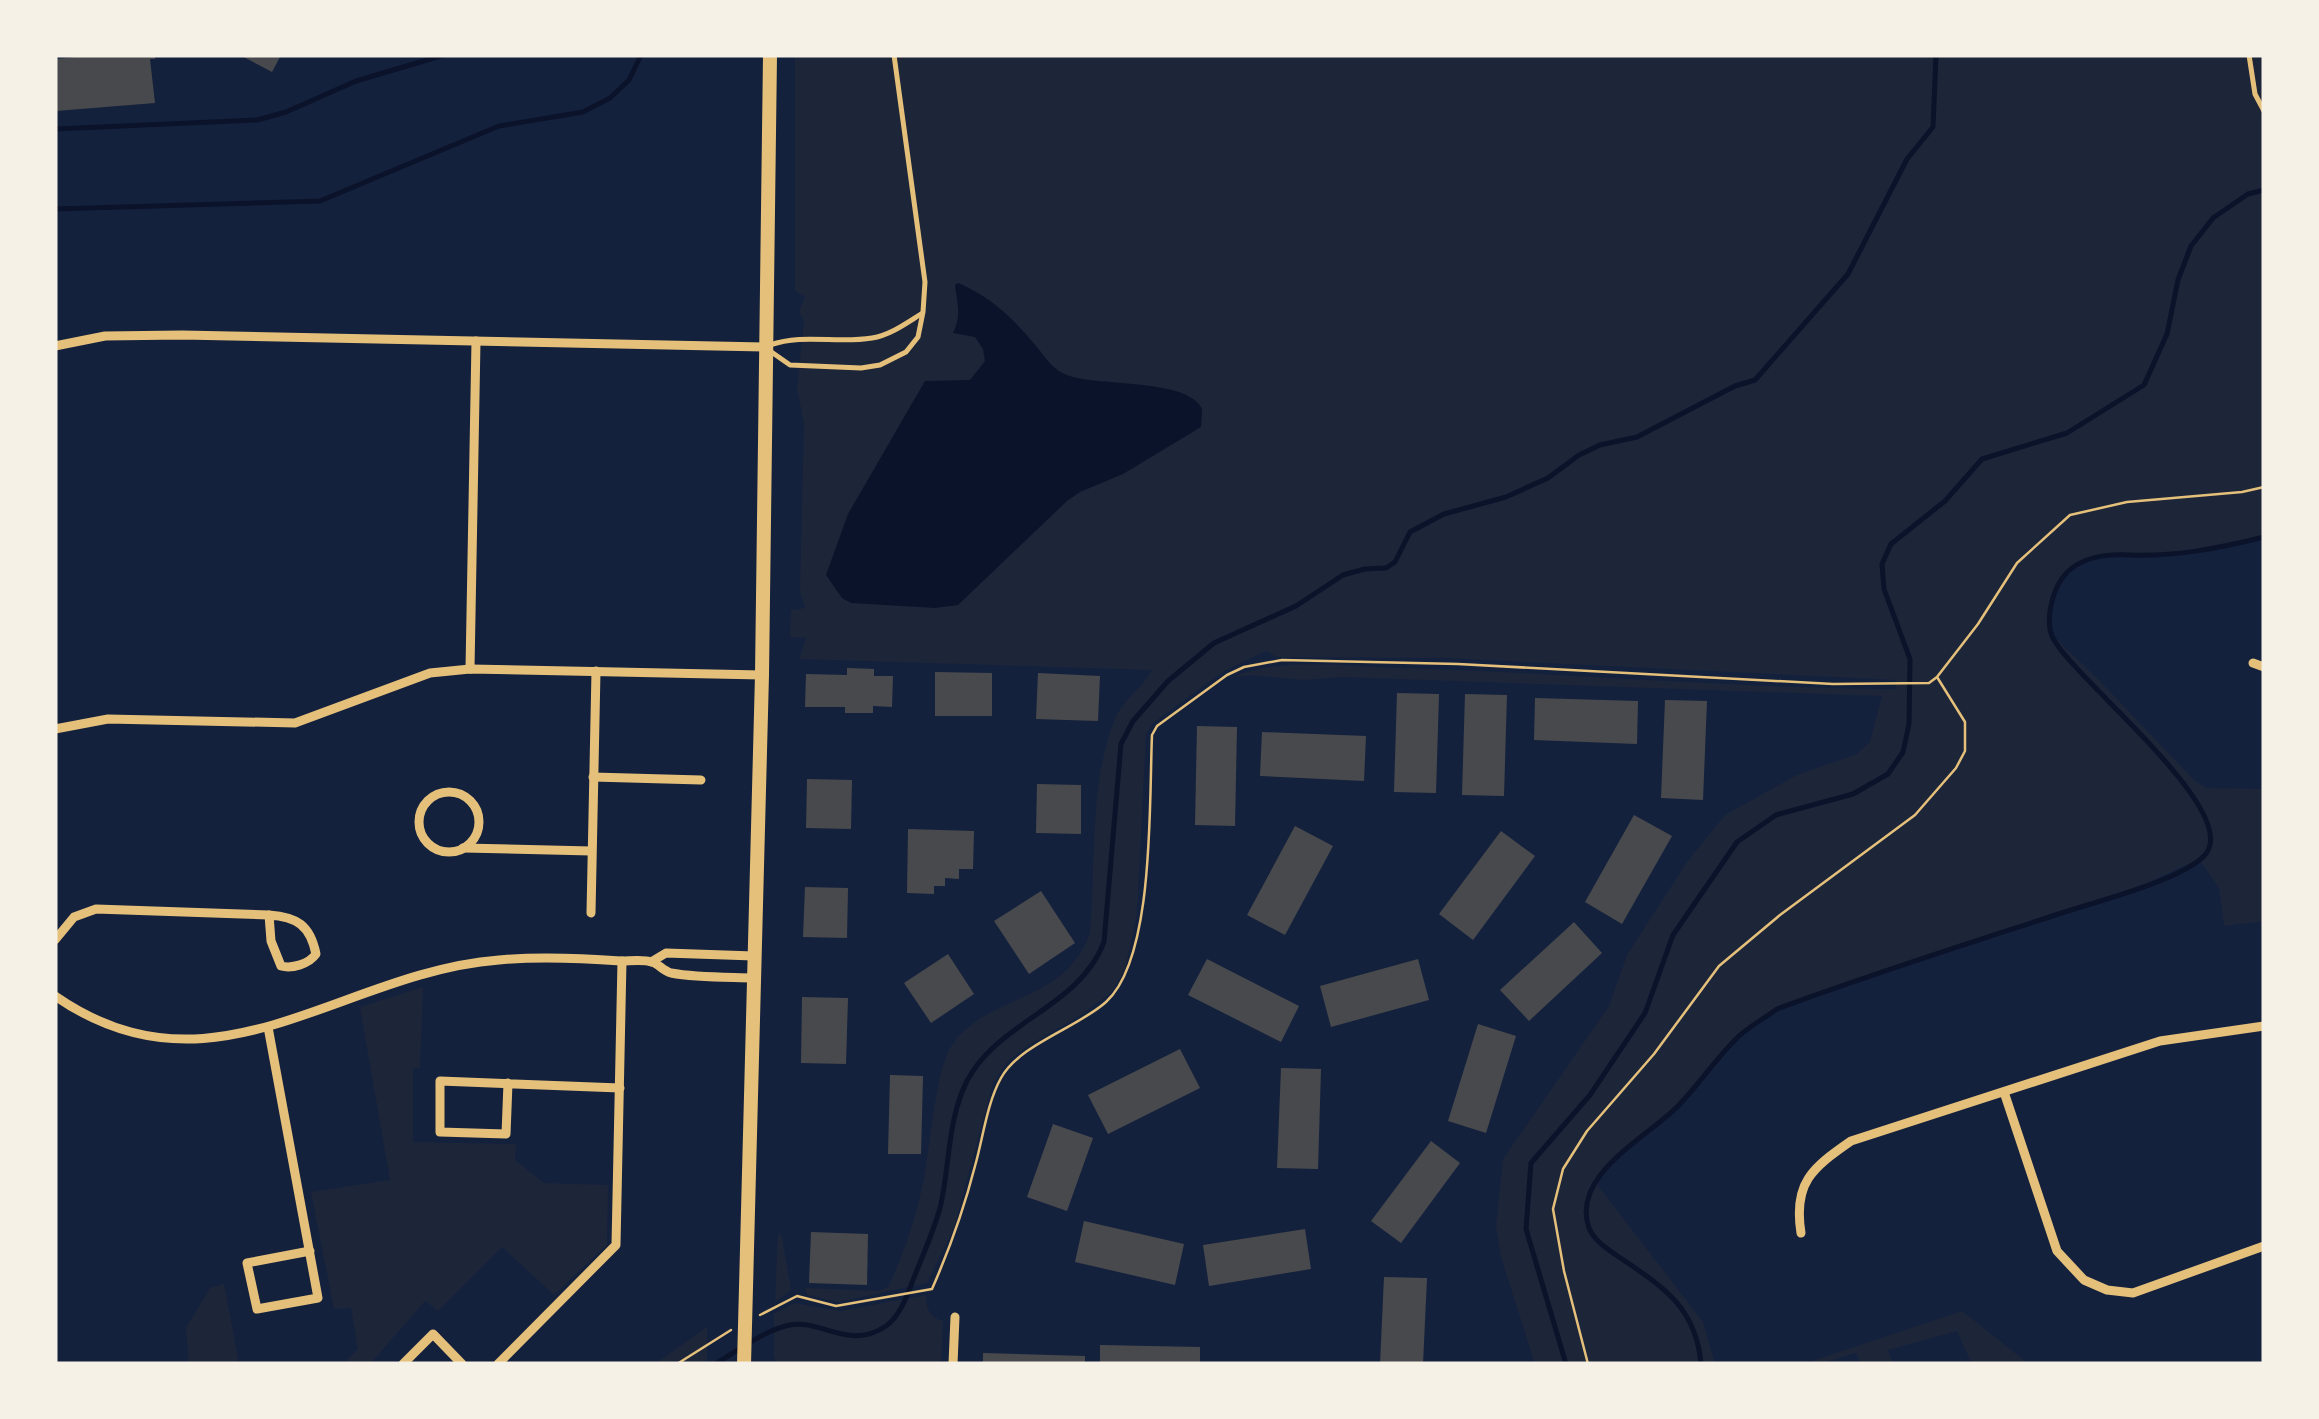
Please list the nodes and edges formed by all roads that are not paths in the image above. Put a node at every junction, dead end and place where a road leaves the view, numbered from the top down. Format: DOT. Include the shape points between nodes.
graph roads {
  1 [pos="770,55"];
  2 [pos="894,55"];
  3 [pos="2249,55"];
  4 [pos="2264,110"];
  5 [pos="924,312"];
  6 [pos="476,341"];
  7 [pos="55,346"];
  8 [pos="764,348"];
  9 [pos="470,668"];
  10 [pos="596,671"];
  11 [pos="762,675"];
  12 [pos="55,728"];
  13 [pos="594,777"];
  14 [pos="701,780"];
  15 [pos="463,848"];
  16 [pos="591,852"];
  17 [pos="591,914"];
  18 [pos="268,915"];
  19 [pos="55,940"];
  20 [pos="754,956"];
  21 [pos="622,961"];
  22 [pos="651,962"];
  23 [pos="755,978"];
  24 [pos="55,996"];
  25 [pos="2264,1026"];
  26 [pos="268,1027"];
  27 [pos="508,1084"];
  28 [pos="620,1088"];
  29 [pos="2004,1092"];
  30 [pos="1801,1233"];
  31 [pos="2264,1246"];
  32 [pos="310,1251"];
  33 [pos="956,1317"];
  34 [pos="744,1363"];
  35 [pos="403,1364"];
  36 [pos="462,1364"];
  37 [pos="498,1364"];
  38 [pos="954,1364"];
  1 -- 8 [label="main road"];
  2 -- 5 [label="lane"];
  3 -- 4 [label="lane" via="2254,94"];
  5 -- 8 [label="lane" via="876,338 790,338"];
  5 -- 8 [label="lane" via="906,352 880,365 790,365"];
  6 -- 7 [label="street" via="118,336"];
  6 -- 8 [label="street"];
  6 -- 9 [label="street"];
  8 -- 11 [label="main road"];
  9 -- 10 [label="street"];
  9 -- 12 [label="street" via="430,673 296,723 108,719"];
  10 -- 11 [label="street"];
  10 -- 13 [label="street"];
  11 -- 20 [label="main road"];
  13 -- 14 [label="street"];
  13 -- 16 [label="street"];
  15 -- 15 [label="street" via="434,847 420,832 420,810 434,796 461,795 478,807 478,836"];
  15 -- 16 [label="street"];
  16 -- 17 [label="street"];
  18 -- 18 [label="street" via="298,919 308,929 312,960 280,966"];
  18 -- 19 [label="street" via="96,910 74,917"];
  20 -- 22 [label="street" via="666,953"];
  20 -- 23 [label="main road"];
  21 -- 22 [label="street"];
  21 -- 26 [label="street" via="535,958 456,966"];
  21 -- 28 [label="street"];
  22 -- 23 [label="street" via="667,973"];
  23 -- 34 [label="main road"];
  24 -- 26 [label="street" via="92,1018 152,1037 213,1039"];
  25 -- 29 [label="street" via="2160,1041"];
  26 -- 32 [label="street"];
  27 -- 27 [label="street" via="506,1134 440,1132 440,1080"];
  27 -- 28 [label="street"];
  28 -- 37 [label="street" via="616,1245"];
  29 -- 30 [label="street" via="1851,1141 1825,1159 1796,1205"];
  29 -- 31 [label="street" via="2058,1252 2084,1280 2133,1292"];
  32 -- 32 [label="street" via="248,1263 257,1310 318,1298"];
  33 -- 38 [label="street"];
  35 -- 36 [label="street" via="433,1334"];
}
